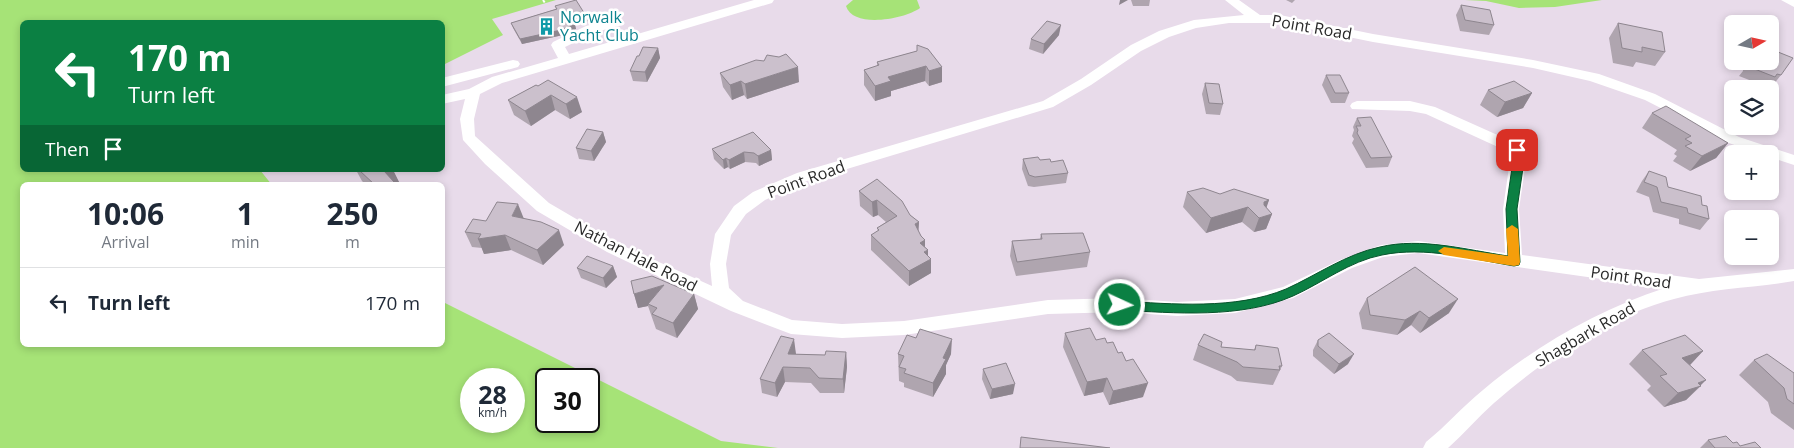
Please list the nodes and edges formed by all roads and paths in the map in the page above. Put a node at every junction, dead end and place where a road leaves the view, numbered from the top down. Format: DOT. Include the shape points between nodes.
graph roads {
  1 [pos="543,0"];
  2 [pos="768,0"];
  3 [pos="1231,0"];
  4 [pos="1788,0"];
  5 [pos="545,3"];
  6 [pos="1794,3"];
  7 [pos="1256,18"];
  8 [pos="617,22"];
  9 [pos="563,55"];
  10 [pos="445,82"];
  11 [pos="474,92"];
  12 [pos="445,99"];
  13 [pos="1357,106"];
  14 [pos="1794,160"];
  15 [pos="1514,262"];
  16 [pos="1794,276"];
  17 [pos="1700,286"];
  18 [pos="738,306"];
  19 [pos="1433,448"];
  1 -- 5 [label="path"];
  2 -- 9 [label="street"];
  3 -- 7 [label="street"];
  4 -- 6 [label="street"];
  7 -- 14 [label="street, Point Road" via="1280,19 1594,77 1650,97 1734,140"];
  7 -- 18 [label="street, Point Road" via="1194,24 1164,34 1048,104 802,178 759,196 740,210 723,234 718,264 722,290"];
  8 -- 9 [label="street" via="592,29 558,45"];
  9 -- 10 [label="street"];
  9 -- 11 [label="street"];
  11 -- 12 [label="street"];
  11 -- 18 [label="street, Nathan Hale Road" via="467,119 468,137 543,207 614,248"];
  13 -- 15 [label="street" via="1410,106 1430,110 1517,150 1511,209"];
  15 -- 17 [label="street, Point Road"];
  15 -- 18 [label="street, Point Road" via="1418,247 1381,251 1287,293 1235,306 1177,309 1120,305 1048,307 904,328 842,331 791,327"];
  16 -- 17 [label="street, Shagbark Road"];
  17 -- 19 [label="street, Shagbark Road" via="1649,299 1553,349 1496,390"];
}
